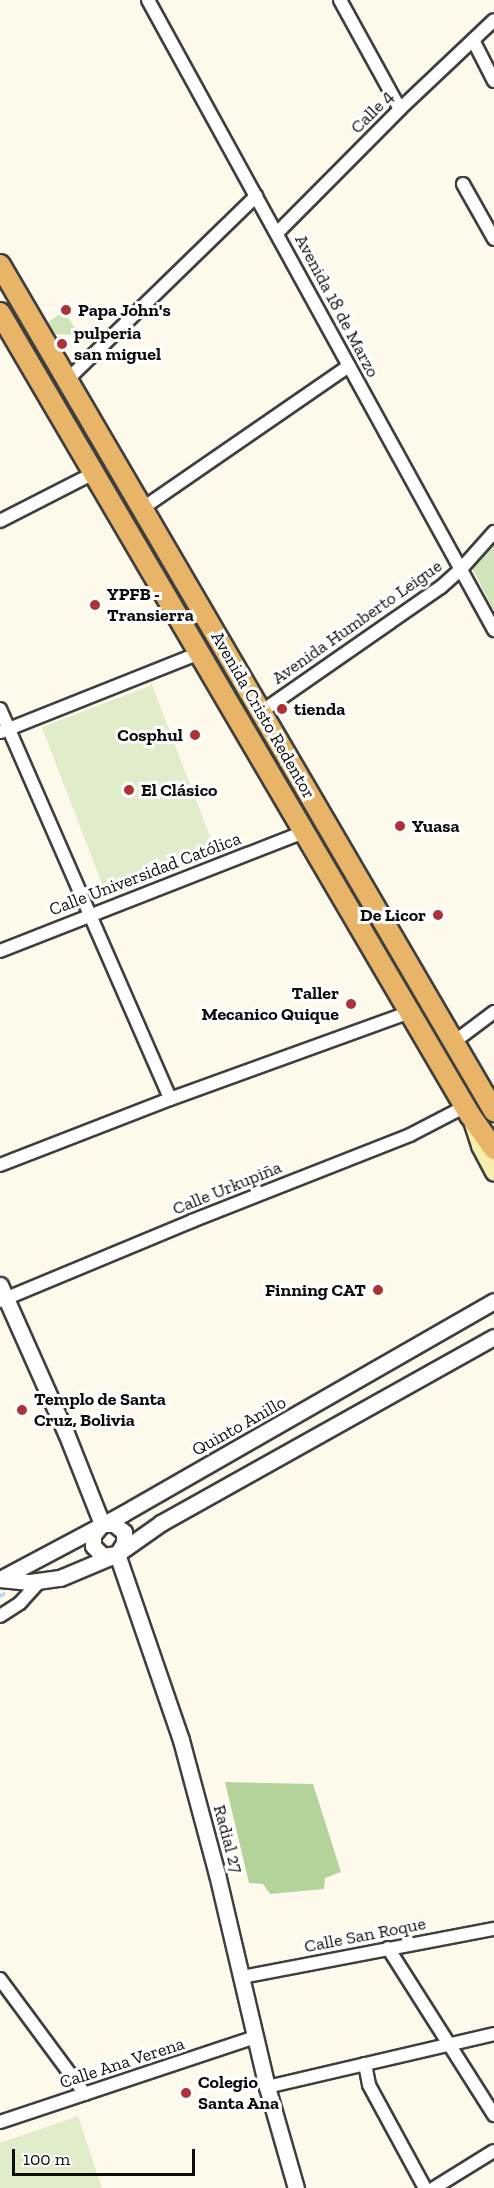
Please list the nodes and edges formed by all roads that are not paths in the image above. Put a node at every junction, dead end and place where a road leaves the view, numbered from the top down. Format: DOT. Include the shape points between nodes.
graph roads {
  1 [pos="148,0"];
  2 [pos="340,0"];
  3 [pos="494,20"];
  4 [pos="473,40"];
  5 [pos="494,81"];
  6 [pos="400,109"];
  7 [pos="464,184"];
  8 [pos="256,196"];
  9 [pos="277,233"];
  10 [pos="494,239"];
  11 [pos="0,265"];
  12 [pos="0,313"];
  13 [pos="349,366"];
  14 [pos="67,380"];
  15 [pos="94,473"];
  16 [pos="142,508"];
  17 [pos="0,521"];
  18 [pos="494,532"];
  19 [pos="462,569"];
  20 [pos="494,630"];
  21 [pos="200,653"];
  22 [pos="0,709"];
  23 [pos="261,712"];
  24 [pos="4,731"];
  25 [pos="304,832"];
  26 [pos="88,916"];
  27 [pos="0,951"];
  28 [pos="410,1012"];
  29 [pos="494,1012"];
  30 [pos="454,1042"];
  31 [pos="170,1099"];
  32 [pos="492,1106"];
  33 [pos="468,1110"];
  34 [pos="493,1148"];
  35 [pos="0,1165"];
  36 [pos="494,1172"];
  37 [pos="2,1295"];
  38 [pos="494,1301"];
  39 [pos="494,1337"];
  40 [pos="102,1524"];
  41 [pos="117,1554"];
  42 [pos="0,1579"];
  43 [pos="41,1580"];
  44 [pos="0,1616"];
  45 [pos="494,1929"];
  46 [pos="388,1948"];
  47 [pos="242,1977"];
  48 [pos="0,1979"];
  49 [pos="494,2034"];
  50 [pos="256,2037"];
  51 [pos="449,2045"];
  52 [pos="365,2064"];
  53 [pos="267,2087"];
  54 [pos="86,2094"];
  55 [pos="494,2115"];
  56 [pos="0,2122"];
  57 [pos="494,2151"];
  58 [pos="296,2188"];
  59 [pos="425,2188"];
  60 [pos="434,2188"];
  1 -- 8 [label="street, Avenida 18 de Marzo"];
  2 -- 6 [label="street"];
  3 -- 4 [label="street, Calle 4"];
  4 -- 5 [label="street"];
  4 -- 6 [label="street, Calle 4"];
  6 -- 9 [label="street, Calle 4"];
  7 -- 10 [label="street"];
  8 -- 9 [label="street, Avenida 18 de Marzo"];
  8 -- 14 [label="street"];
  9 -- 13 [label="street, Avenida 18 de Marzo"];
  11 -- 14 [label="highway, Avenida Cristo Redentor"];
  12 -- 15 [label="highway, Avenida Cristo Redentor"];
  13 -- 16 [label="street"];
  13 -- 19 [label="street, Avenida 18 de Marzo"];
  14 -- 16 [label="highway, Avenida Cristo Redentor"];
  15 -- 17 [label="street"];
  15 -- 21 [label="highway, Avenida Cristo Redentor"];
  16 -- 23 [label="highway, Avenida Cristo Redentor"];
  18 -- 19 [label="street, Avenida Humberto Leigue"];
  19 -- 20 [label="street, Avenida 18 de Marzo"];
  19 -- 23 [label="street, Avenida Humberto Leigue"];
  21 -- 24 [label="street"];
  21 -- 25 [label="highway, Avenida Cristo Redentor"];
  22 -- 24 [label="street"];
  23 -- 30 [label="highway, Avenida Cristo Redentor"];
  24 -- 26 [label="street"];
  25 -- 26 [label="street, Calle Universidad Católica"];
  25 -- 28 [label="highway, Avenida Cristo Redentor"];
  26 -- 27 [label="street, Calle Universidad Católica"];
  26 -- 31 [label="street"];
  28 -- 31 [label="street"];
  28 -- 33 [label="highway, Avenida Cristo Redentor"];
  29 -- 30 [label="street"];
  30 -- 32 [label="highway, Avenida Cristo Redentor"];
  31 -- 35 [label="street"];
  33 -- 34 [label="highway, Avenida Cristo Redentor"];
  33 -- 36 [label="main road, Avenida Cristo Redentor"];
  33 -- 37 [label="street, Calle Urkupiña"];
  37 -- 40 [label="street" via="66,1433"];
  38 -- 40 [label="street, Quinto Anillo"];
  39 -- 41 [label="street, Quinto Anillo" via="169,1518"];
  40 -- 41 [label="street, Radial 27" via="114,1524 124,1532 124,1543"];
  40 -- 41 [label="street" via="93,1535 93,1546 103,1556"];
  40 -- 42 [label="street, Quinto Anillo"];
  41 -- 43 [label="street, Quinto Anillo" via="60,1578"];
  41 -- 47 [label="street, Radial 27" via="181,1740"];
  42 -- 43 [label="street, Quinto Anillo"];
  43 -- 44 [label="street" via="20,1603"];
  45 -- 46 [label="street, Calle San Roque"];
  46 -- 47 [label="street, Calle San Roque"];
  46 -- 51 [label="street"];
  47 -- 50 [label="street, Radial 27"];
  48 -- 54 [label="street"];
  49 -- 51 [label="street"];
  50 -- 53 [label="street, Radial 27"];
  50 -- 54 [label="street, Calle Ana Verena"];
  51 -- 52 [label="street"];
  51 -- 55 [label="street"];
  52 -- 53 [label="street"];
  52 -- 59 [label="street" via="369,2085"];
  53 -- 58 [label="street, Radial 27"];
  54 -- 56 [label="street, Calle Ana Verena"];
  57 -- 60 [label="street"];
}
